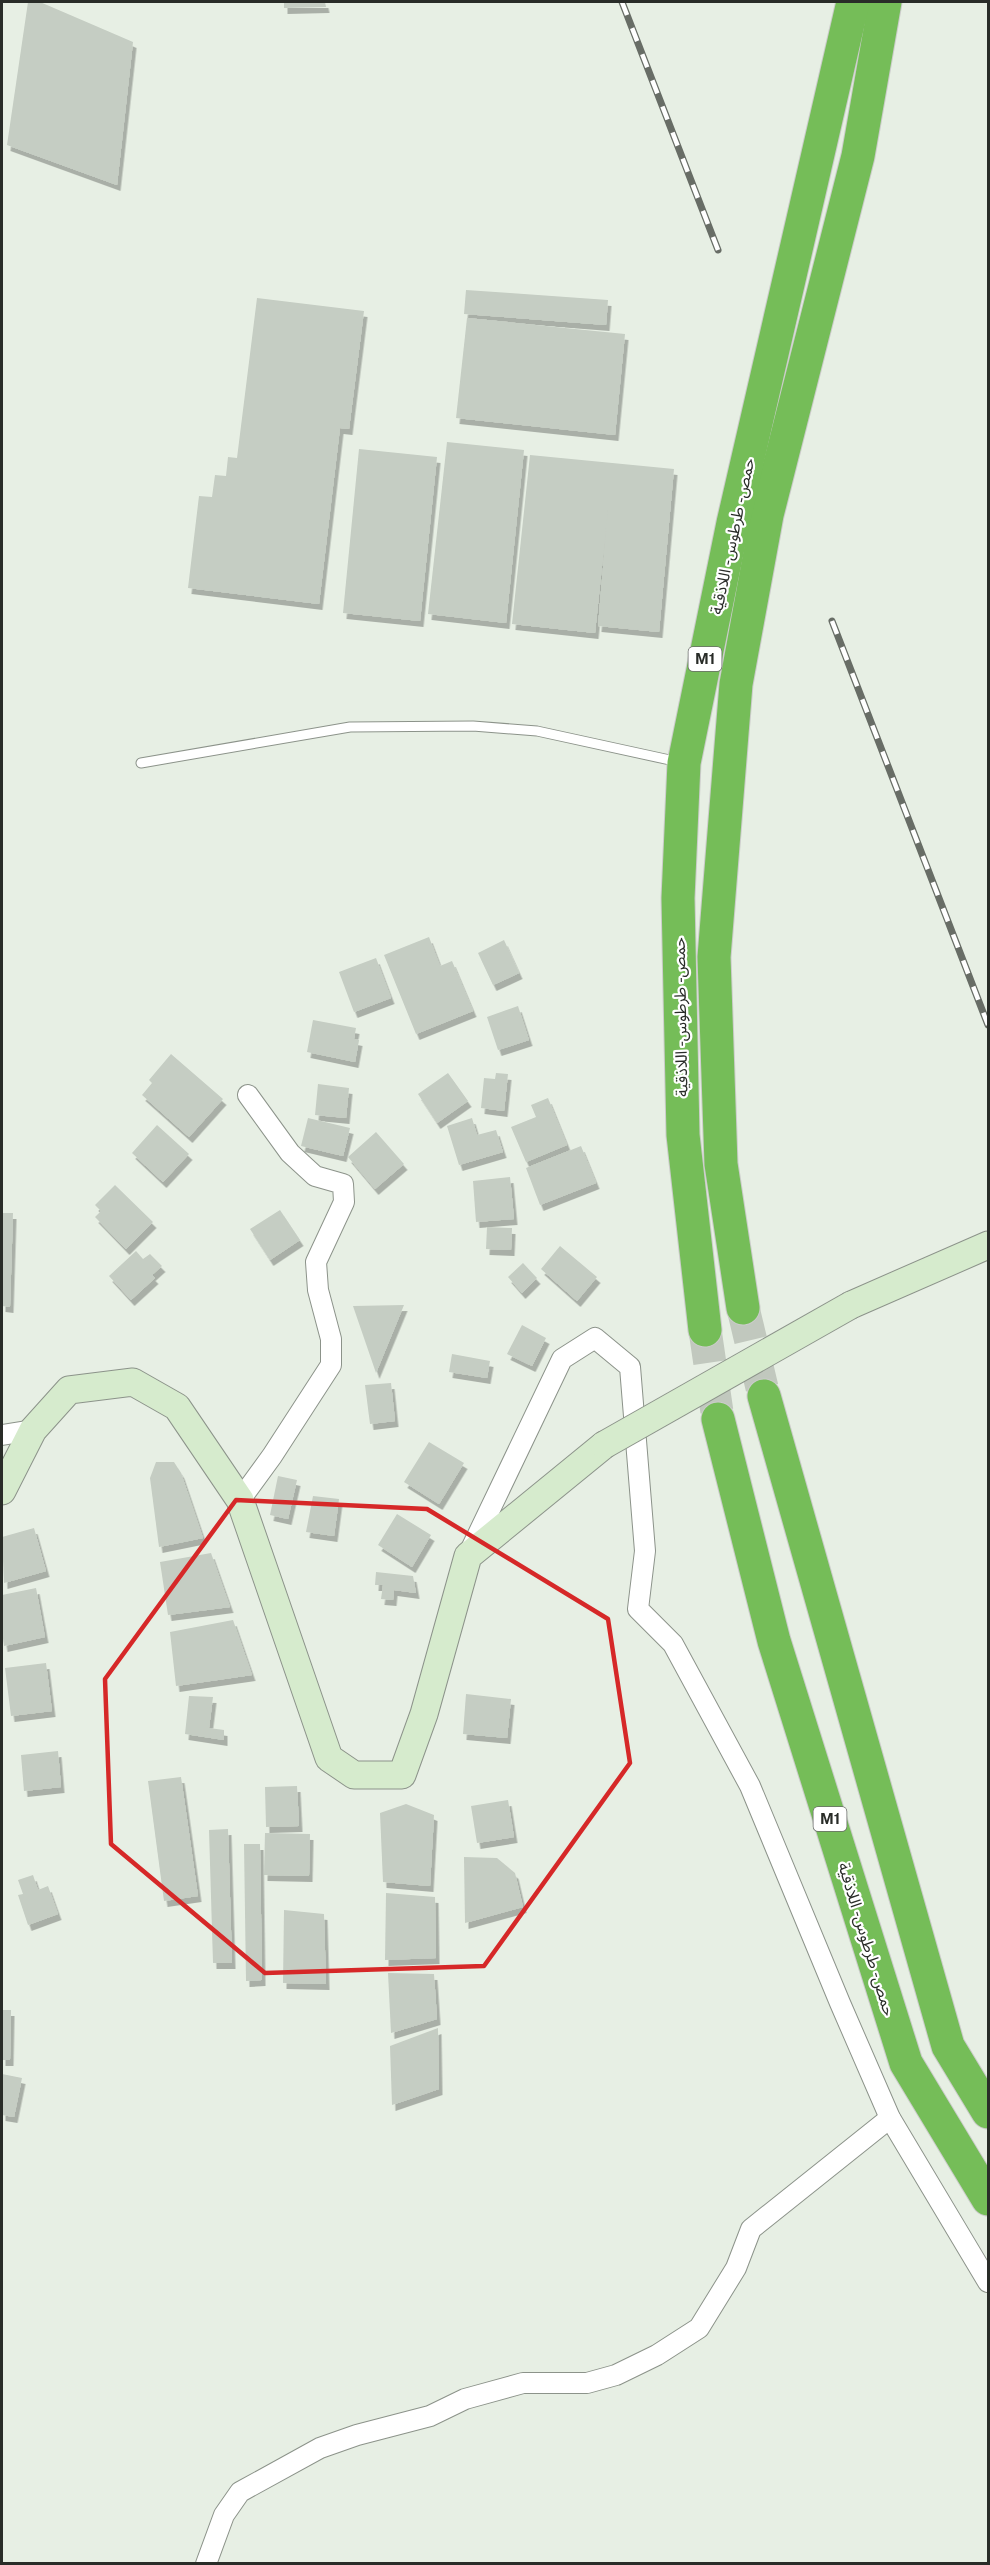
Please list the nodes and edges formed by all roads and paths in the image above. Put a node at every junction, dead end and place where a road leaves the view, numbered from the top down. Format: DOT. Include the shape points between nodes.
graph roads {
  1 [pos="853,2"];
  2 [pos="885,2"];
  3 [pos="141,763"];
  4 [pos="684,763"];
  5 [pos="248,1095"];
  6 [pos="988,1245"];
  7 [pos="743,1308"];
  8 [pos="705,1330"];
  9 [pos="764,1396"];
  10 [pos="718,1419"];
  11 [pos="33,1430"];
  12 [pos="2,1435"];
  13 [pos="2,1491"];
  14 [pos="240,1500"];
  15 [pos="468,1556"];
  16 [pos="988,2112"];
  17 [pos="890,2118"];
  18 [pos="988,2199"];
  19 [pos="988,2282"];
  20 [pos="206,2564"];
  1 -- 4 [label="highway, حمص - طرطوس - اللاذقية / M1" via="733,523"];
  2 -- 7 [label="highway, حمص - طرطوس - اللاذقية / M1" via="858,156 767,515 736,684 714,957 721,1164"];
  3 -- 4 [label="lane" via="350,727 462,726 537,731"];
  4 -- 8 [label="highway, حمص - طرطوس - اللاذقية / M1" via="678,898 683,1135"];
  5 -- 14 [label="street" via="290,1153 315,1176 343,1184 344,1203 316,1262 318,1290 331,1339 331,1365"];
  6 -- 15 [label="main road, bridge" via="851,1305 604,1445"];
  9 -- 16 [label="highway" via="948,2046"];
  10 -- 18 [label="highway, حمص - طرطوس - اللاذقية / M1" via="774,1641 906,2062"];
  11 -- 12 [label="street"];
  11 -- 13 [label="main road"];
  11 -- 14 [label="main road" via="69,1390 133,1382 177,1407"];
  14 -- 15 [label="main road" via="329,1758 354,1775 402,1775 424,1714"];
  15 -- 17 [label="street" via="562,1359 595,1338 630,1367 645,1551 638,1609 673,1644 750,1786"];
  17 -- 19 [label="street"];
  17 -- 20 [label="street" via="751,2229 736,2268 699,2328 616,2375 587,2384 534,2382 511,2386 465,2399 430,2416 320,2448 240,2492 224,2515"];
}
